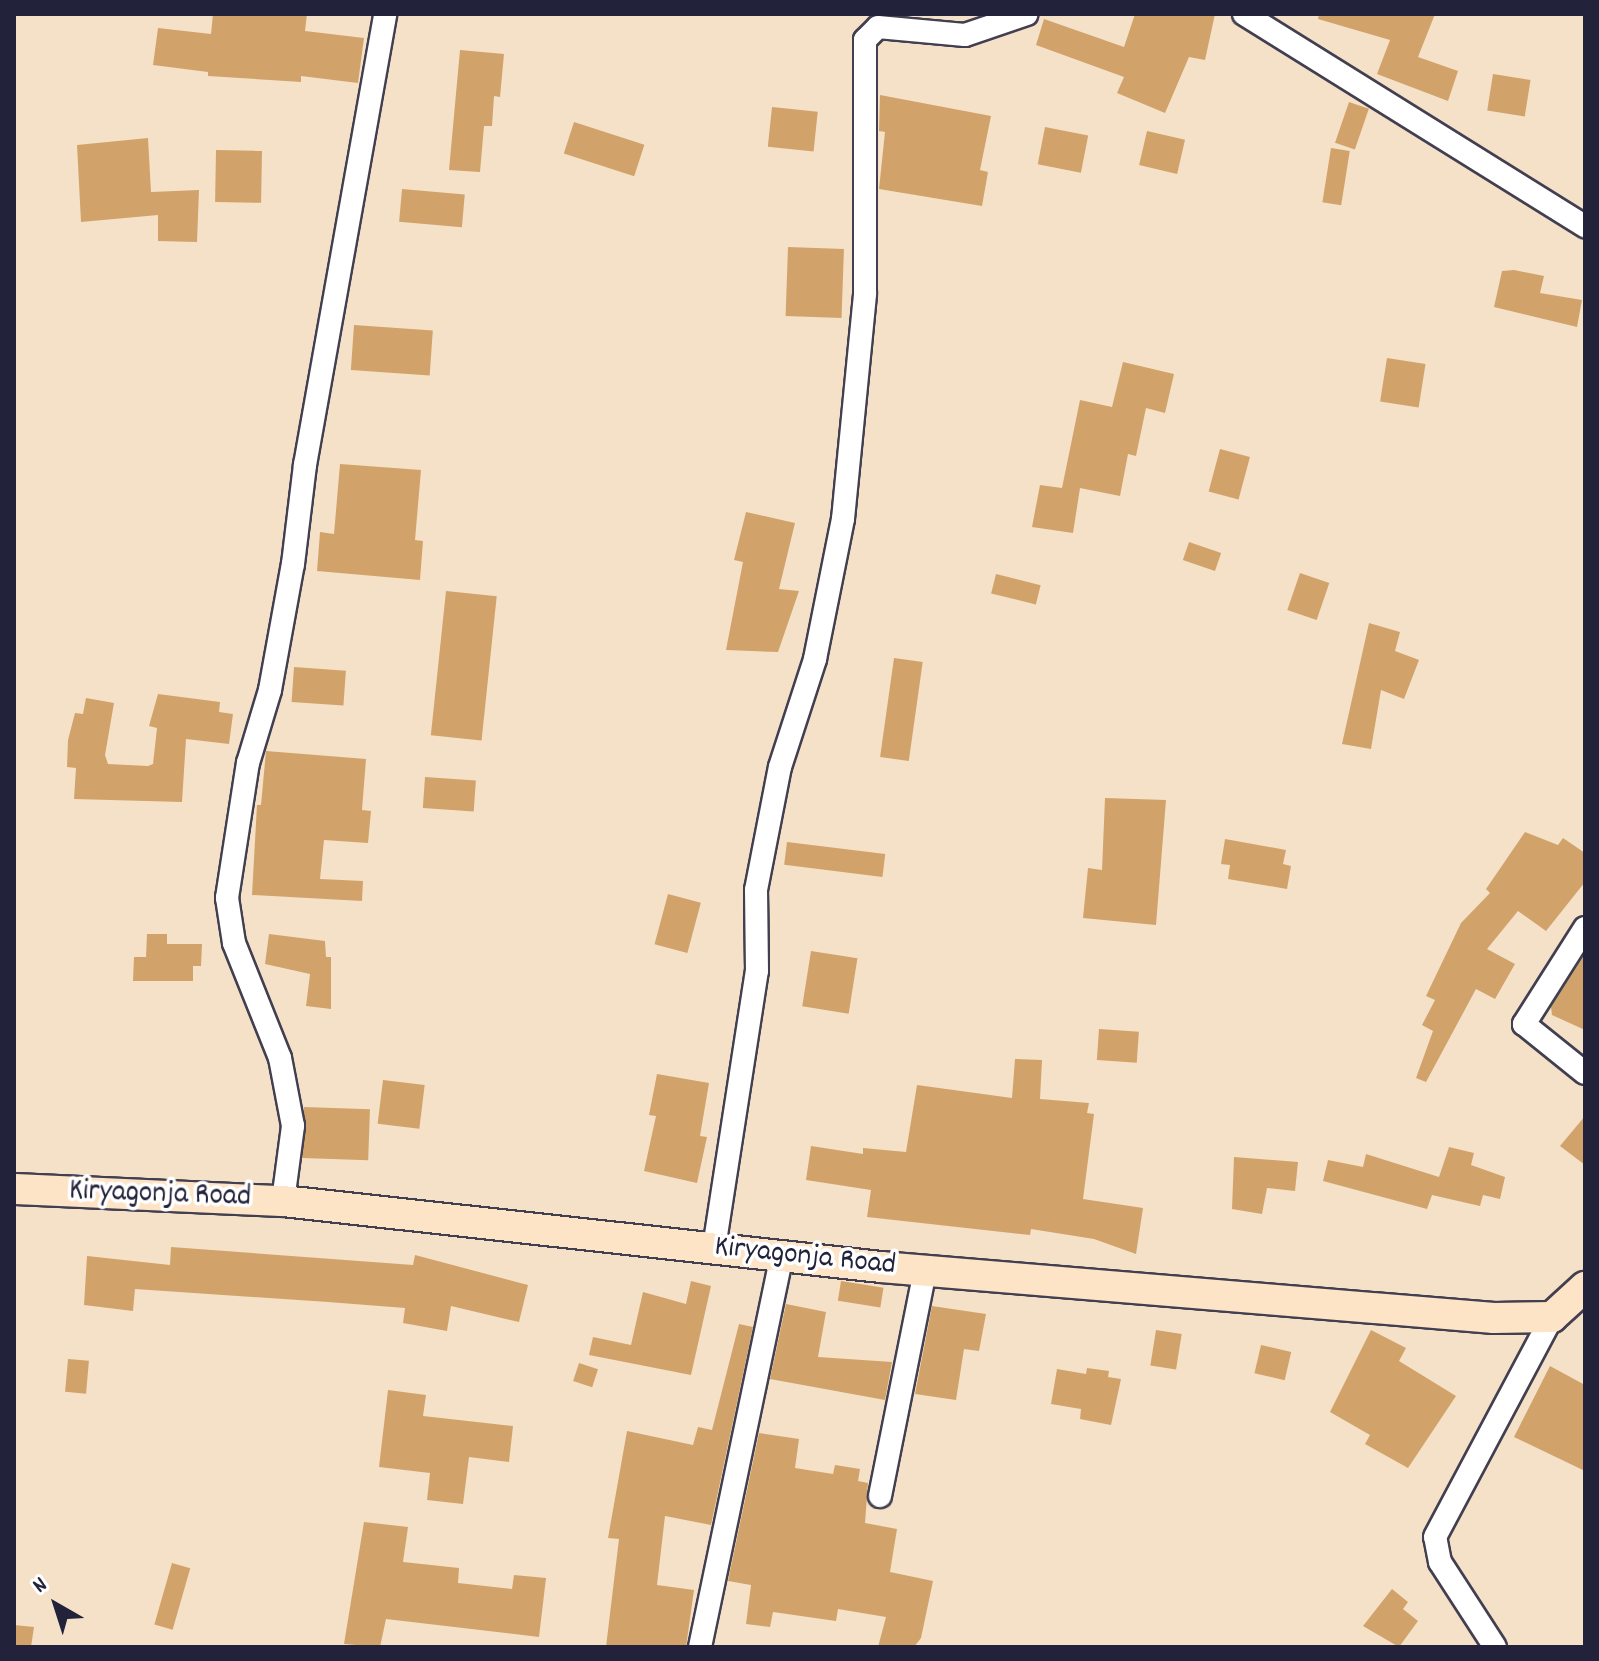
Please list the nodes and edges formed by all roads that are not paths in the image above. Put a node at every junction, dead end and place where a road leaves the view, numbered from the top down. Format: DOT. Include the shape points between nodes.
graph roads {
  1 [pos="385,14"];
  2 [pos="1027,14"];
  3 [pos="1244,14"];
  4 [pos="1585,226"];
  5 [pos="1585,928"];
  6 [pos="1585,1073"];
  7 [pos="14,1189"];
  8 [pos="283,1201"];
  9 [pos="714,1248"];
  10 [pos="782,1254"];
  11 [pos="925,1270"];
  12 [pos="1585,1287"];
  13 [pos="1552,1317"];
  14 [pos="880,1496"];
  15 [pos="700,1647"];
  16 [pos="1495,1647"];
  1 -- 8 [label="street" via="305,465 293,564 270,690 248,763 227,898 234,943 280,1058 293,1126"];
  2 -- 9 [label="street" via="965,35 878,27 865,40 865,293 843,519 815,659 780,767 756,890 757,971"];
  3 -- 4 [label="street"];
  5 -- 6 [label="street" via="1524,1024"];
  7 -- 8 [label="street, Kiryagonja Road"];
  8 -- 9 [label="street, Kiryagonja Road"];
  9 -- 10 [label="street, Kiryagonja Road"];
  10 -- 11 [label="street, Kiryagonja Road"];
  10 -- 15 [label="street"];
  11 -- 13 [label="street, Kiryagonja Road" via="1494,1318"];
  11 -- 14 [label="street"];
  12 -- 13 [label="street"];
  13 -- 16 [label="street" via="1435,1537 1440,1562"];
}
